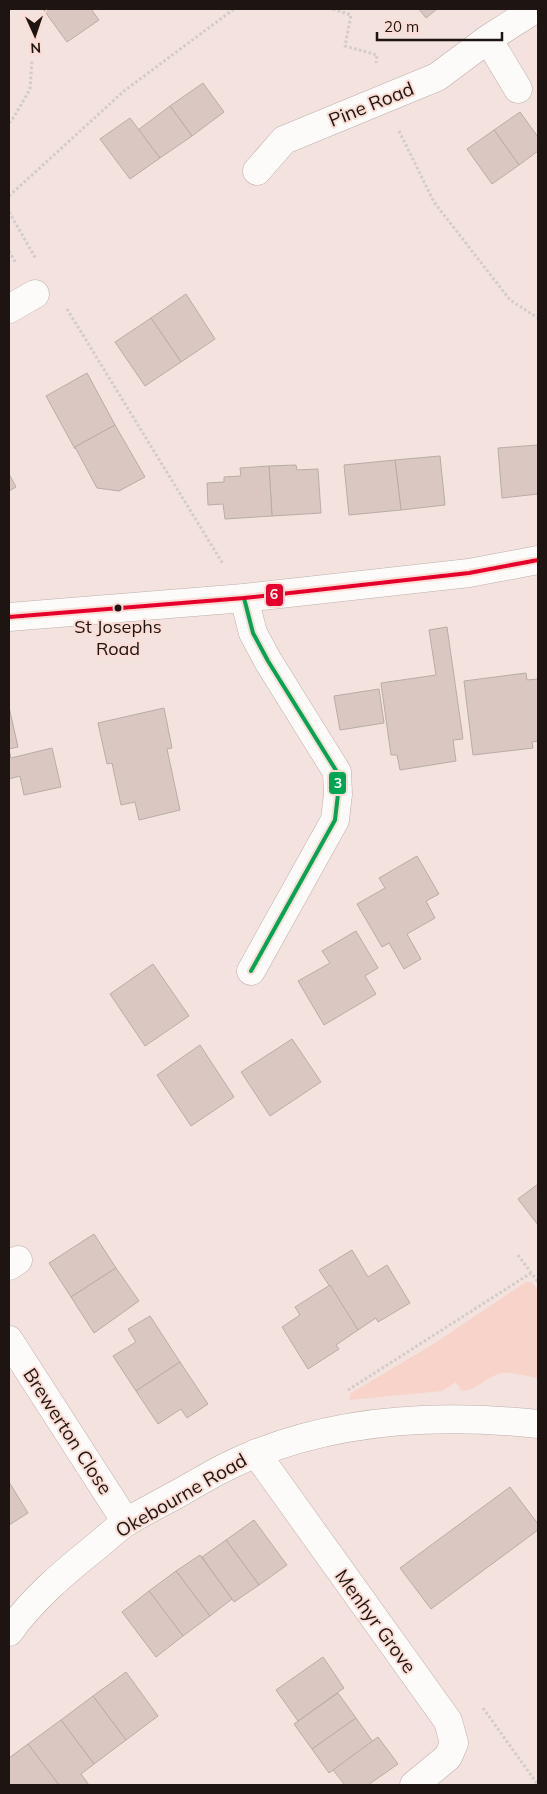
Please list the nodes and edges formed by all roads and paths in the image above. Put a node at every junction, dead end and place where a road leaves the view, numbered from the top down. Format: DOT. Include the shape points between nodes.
graph roads {
  1 [pos="234,9"];
  2 [pos="333,9"];
  3 [pos="535,9"];
  4 [pos="488,39"];
  5 [pos="32,61"];
  6 [pos="518,89"];
  7 [pos="383,99"];
  8 [pos="9,123"];
  9 [pos="257,171"];
  10 [pos="9,196"];
  11 [pos="9,212"];
  12 [pos="37,260"];
  13 [pos="35,294"];
  14 [pos="9,309"];
  15 [pos="66,309"];
  16 [pos="538,318"];
  17 [pos="538,560"];
  18 [pos="244,598"];
  19 [pos="9,617"];
  20 [pos="251,971"];
  21 [pos="518,1255"];
  22 [pos="531,1273"];
  23 [pos="538,1282"];
  24 [pos="9,1340"];
  25 [pos="538,1424"];
  26 [pos="343,1429"];
  27 [pos="256,1453"];
  28 [pos="126,1522"];
  29 [pos="9,1632"];
  30 [pos="414,1785"];
  1 -- 10 [label="path" via="124,91"];
  2 -- 7 [label="path" via="351,15 345,46 377,55 374,78"];
  3 -- 4 [label="street, Pine Road"];
  4 -- 6 [label="street"];
  4 -- 7 [label="street, Pine Road" via="437,77"];
  5 -- 8 [label="path" via="30,89"];
  7 -- 9 [label="street, Pine Road" via="284,140"];
  7 -- 16 [label="path" via="434,202 510,300"];
  11 -- 12 [label="path"];
  13 -- 14 [label="street"];
  15 -- 18 [label="path"];
  17 -- 18 [label="street" via="469,572"];
  18 -- 19 [label="street"];
  18 -- 20 [label="street" via="253,633 337,772 338,794 335,820"];
  21 -- 22 [label="path"];
  22 -- 23 [label="path"];
  22 -- 26 [label="path" via="337,1397"];
  24 -- 28 [label="street, Brewerton Close"];
  25 -- 26 [label="street, Okebourne Road" via="493,1419 424,1419"];
  26 -- 27 [label="street, Okebourne Road"];
  27 -- 28 [label="street, Okebourne Road"];
  27 -- 30 [label="street, Menhyr Grove" via="448,1721 454,1743 448,1757"];
  28 -- 29 [label="street, Okebourne Road" via="58,1577"];
}
